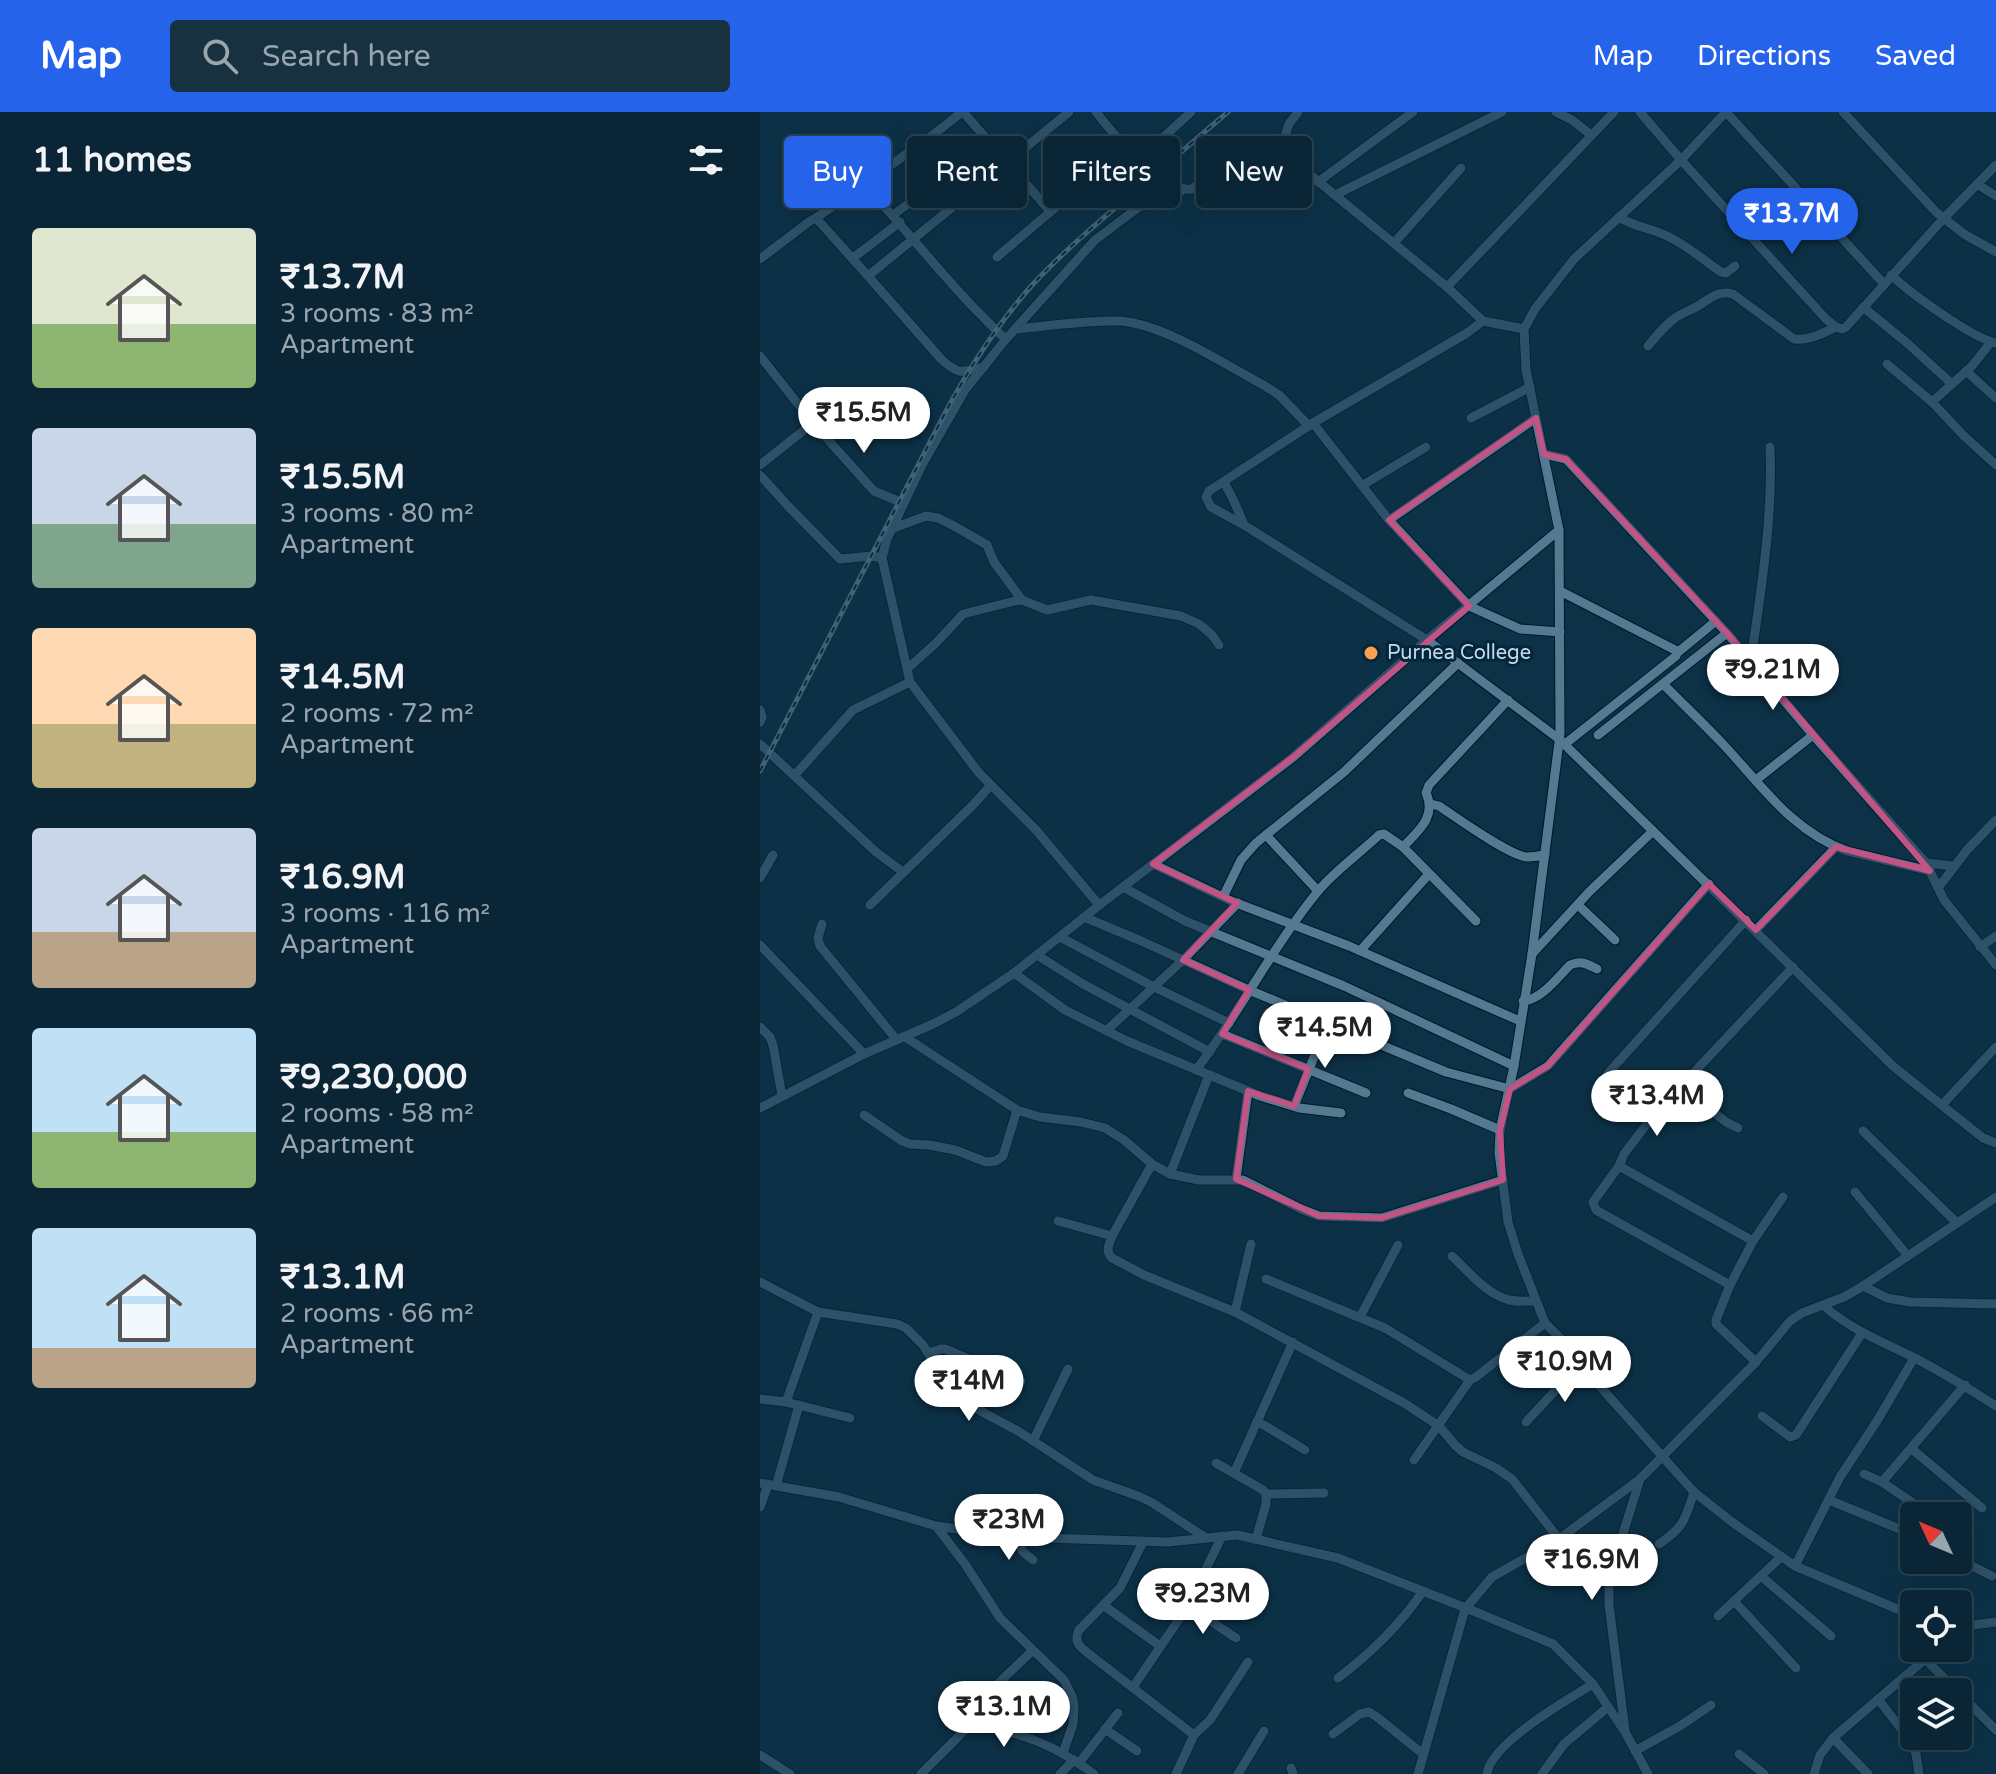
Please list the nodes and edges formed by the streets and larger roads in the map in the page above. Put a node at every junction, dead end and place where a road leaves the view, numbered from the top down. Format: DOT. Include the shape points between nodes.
graph roads {
  1 [pos="962,112"];
  2 [pos="1069,112"];
  3 [pos="1096,112"];
  4 [pos="1191,112"];
  5 [pos="1298,112"];
  6 [pos="1413,112"];
  7 [pos="1502,112"];
  8 [pos="1556,112"];
  9 [pos="1614,112"];
  10 [pos="1640,112"];
  11 [pos="1726,112"];
  12 [pos="1843,112"];
  13 [pos="1591,135"];
  14 [pos="984,136"];
  15 [pos="1116,136"];
  16 [pos="1165,136"];
  17 [pos="1285,136"];
  18 [pos="1027,147"];
  19 [pos="1681,160"];
  20 [pos="891,164"];
  21 [pos="1996,165"];
  22 [pos="1461,168"];
  23 [pos="1312,177"];
  24 [pos="1318,182"];
  25 [pos="1977,184"];
  26 [pos="1027,185"];
  27 [pos="1196,186"];
  28 [pos="1182,190"];
  29 [pos="1335,195"];
  30 [pos="1996,196"];
  31 [pos="830,208"];
  32 [pos="886,208"];
  33 [pos="910,208"];
  34 [pos="952,208"];
  35 [pos="1054,208"];
  36 [pos="1050,211"];
  37 [pos="1619,217"];
  38 [pos="816,218"];
  39 [pos="1944,218"];
  40 [pos="896,219"];
  41 [pos="913,240"];
  42 [pos="1394,243"];
  43 [pos="1996,252"];
  44 [pos="997,257"];
  45 [pos="853,258"];
  46 [pos="760,259"];
  47 [pos="1735,266"];
  48 [pos="1891,275"];
  49 [pos="868,276"];
  50 [pos="1884,284"];
  51 [pos="1447,287"];
  52 [pos="1863,307"];
  53 [pos="1483,321"];
  54 [pos="1836,327"];
  55 [pos="1015,329"];
  56 [pos="1524,329"];
  57 [pos="1006,339"];
  58 [pos="1994,342"];
  59 [pos="1648,346"];
  60 [pos="760,356"];
  61 [pos="1887,364"];
  62 [pos="984,367"];
  63 [pos="1966,371"];
  64 [pos="1952,384"];
  65 [pos="1530,387"];
  66 [pos="1996,398"];
  67 [pos="1932,402"];
  68 [pos="1471,418"];
  69 [pos="1536,418"];
  70 [pos="813,423"];
  71 [pos="1311,425"];
  72 [pos="1426,447"];
  73 [pos="1770,447"];
  74 [pos="1544,454"];
  75 [pos="760,465"];
  76 [pos="1996,465"];
  77 [pos="760,475"];
  78 [pos="1224,482"];
  79 [pos="1363,485"];
  80 [pos="903,503"];
  81 [pos="1389,520"];
  82 [pos="1244,525"];
  83 [pos="891,529"];
  84 [pos="1559,530"];
  85 [pos="882,558"];
  86 [pos="1560,591"];
  87 [pos="1022,600"];
  88 [pos="1469,606"];
  89 [pos="1716,621"];
  90 [pos="1560,632"];
  91 [pos="1727,633"];
  92 [pos="1427,640"];
  93 [pos="1219,645"];
  94 [pos="1677,653"];
  95 [pos="1751,660"];
  96 [pos="1458,663"];
  97 [pos="907,669"];
  98 [pos="910,682"];
  99 [pos="1663,684"];
  100 [pos="1508,700"];
  101 [pos="760,710"];
  102 [pos="760,722"];
  103 [pos="1598,735"];
  104 [pos="1813,735"];
  105 [pos="1562,742"];
  106 [pos="760,744"];
  107 [pos="795,775"];
  108 [pos="1756,780"];
  109 [pos="991,785"];
  110 [pos="1431,804"];
  111 [pos="1996,820"];
  112 [pos="1653,831"];
  113 [pos="1266,835"];
  114 [pos="1403,847"];
  115 [pos="1836,847"];
  116 [pos="773,855"];
  117 [pos="1545,855"];
  118 [pos="1153,864"];
  119 [pos="1954,866"];
  120 [pos="1928,867"];
  121 [pos="903,872"];
  122 [pos="1429,874"];
  123 [pos="760,878"];
  124 [pos="1709,884"];
  125 [pos="1123,887"];
  126 [pos="1938,888"];
  127 [pos="1318,891"];
  128 [pos="1223,897"];
  129 [pos="1238,903"];
  130 [pos="870,905"];
  131 [pos="1099,905"];
  132 [pos="1578,905"];
  133 [pos="1084,917"];
  134 [pos="1746,920"];
  135 [pos="1476,921"];
  136 [pos="822,924"];
  137 [pos="1293,925"];
  138 [pos="1756,930"];
  139 [pos="1209,931"];
  140 [pos="1996,936"];
  141 [pos="1060,937"];
  142 [pos="1615,940"];
  143 [pos="760,945"];
  144 [pos="1980,947"];
  145 [pos="1360,951"];
  146 [pos="1532,954"];
  147 [pos="1037,955"];
  148 [pos="1272,957"];
  149 [pos="1183,960"];
  150 [pos="1996,965"];
  151 [pos="1793,967"];
  152 [pos="1597,969"];
  153 [pos="1014,973"];
  154 [pos="1154,987"];
  155 [pos="1249,990"];
  156 [pos="1523,1001"];
  157 [pos="1131,1009"];
  158 [pos="1520,1021"];
  159 [pos="1229,1023"];
  160 [pos="1328,1023"];
  161 [pos="760,1027"];
  162 [pos="1106,1031"];
  163 [pos="1222,1034"];
  164 [pos="900,1038"];
  165 [pos="1996,1047"];
  166 [pos="1210,1052"];
  167 [pos="864,1054"];
  168 [pos="1514,1066"];
  169 [pos="1308,1069"];
  170 [pos="1196,1070"];
  171 [pos="1209,1075"];
  172 [pos="1682,1087"];
  173 [pos="1510,1089"];
  174 [pos="1598,1089"];
  175 [pos="1248,1091"];
  176 [pos="1366,1093"];
  177 [pos="1408,1093"];
  178 [pos="782,1096"];
  179 [pos="1942,1105"];
  180 [pos="1294,1106"];
  181 [pos="760,1108"];
  182 [pos="1017,1110"];
  183 [pos="1341,1113"];
  184 [pos="864,1115"];
  185 [pos="1738,1128"];
  186 [pos="1500,1130"];
  187 [pos="1863,1131"];
  188 [pos="1996,1143"];
  189 [pos="1152,1164"];
  190 [pos="1619,1166"];
  191 [pos="1170,1174"];
  192 [pos="1236,1179"];
  193 [pos="1503,1180"];
  194 [pos="1855,1192"];
  195 [pos="1783,1197"];
  196 [pos="1996,1197"];
  197 [pos="1058,1221"];
  198 [pos="1957,1223"];
  199 [pos="1112,1236"];
  200 [pos="1753,1241"];
  201 [pos="1251,1244"];
  202 [pos="1398,1245"];
  203 [pos="1452,1256"];
  204 [pos="1908,1256"];
  205 [pos="1266,1279"];
  206 [pos="760,1282"];
  207 [pos="1730,1285"];
  208 [pos="1863,1286"];
  209 [pos="1536,1301"];
  210 [pos="1996,1304"];
  211 [pos="1824,1306"];
  212 [pos="818,1312"];
  213 [pos="1235,1312"];
  214 [pos="1360,1317"];
  215 [pos="1545,1323"];
  216 [pos="1862,1333"];
  217 [pos="1293,1342"];
  218 [pos="928,1353"];
  219 [pos="1914,1358"];
  220 [pos="1756,1362"];
  221 [pos="1580,1364"];
  222 [pos="1068,1369"];
  223 [pos="1470,1380"];
  224 [pos="1021,1381"];
  225 [pos="1965,1385"];
  226 [pos="760,1399"];
  227 [pos="786,1402"];
  228 [pos="799,1405"];
  229 [pos="1996,1406"];
  230 [pos="1762,1416"];
  231 [pos="850,1418"];
  232 [pos="1257,1421"];
  233 [pos="1526,1422"];
  234 [pos="1439,1426"];
  235 [pos="1033,1441"];
  236 [pos="1912,1449"];
  237 [pos="1305,1450"];
  238 [pos="1664,1457"];
  239 [pos="1414,1460"];
  240 [pos="1216,1463"];
  241 [pos="1234,1473"];
  242 [pos="1864,1474"];
  243 [pos="1640,1479"];
  244 [pos="1882,1482"];
  245 [pos="768,1485"];
  246 [pos="1694,1492"];
  247 [pos="1324,1493"];
  248 [pos="1266,1494"];
  249 [pos="1829,1500"];
  250 [pos="1911,1502"];
  251 [pos="760,1507"];
  252 [pos="1982,1508"];
  253 [pos="936,1526"];
  254 [pos="1900,1529"];
  255 [pos="1222,1536"];
  256 [pos="1020,1537"];
  257 [pos="1206,1538"];
  258 [pos="1256,1539"];
  259 [pos="1559,1539"];
  260 [pos="1143,1542"];
  261 [pos="1659,1544"];
  262 [pos="1781,1557"];
  263 [pos="1033,1560"];
  264 [pos="1795,1566"];
  265 [pos="1972,1566"];
  266 [pos="1761,1576"];
  267 [pos="1992,1576"];
  268 [pos="1423,1591"];
  269 [pos="1734,1601"];
  270 [pos="1103,1605"];
  271 [pos="1188,1606"];
  272 [pos="1466,1608"];
  273 [pos="1900,1610"];
  274 [pos="1718,1616"];
  275 [pos="1996,1622"];
  276 [pos="1972,1626"];
  277 [pos="1831,1636"];
  278 [pos="1236,1638"];
  279 [pos="1160,1646"];
  280 [pos="1032,1651"];
  281 [pos="1248,1662"];
  282 [pos="1921,1662"];
  283 [pos="1928,1662"];
  284 [pos="1796,1668"];
  285 [pos="1338,1678"];
  286 [pos="1593,1684"];
  287 [pos="1133,1687"];
  288 [pos="1878,1699"];
  289 [pos="1711,1705"];
  290 [pos="1608,1707"];
  291 [pos="1118,1713"];
  292 [pos="968,1727"];
  293 [pos="1105,1729"];
  294 [pos="1996,1730"];
  295 [pos="1264,1731"];
  296 [pos="1625,1732"];
  297 [pos="1333,1734"];
  298 [pos="1194,1735"];
  299 [pos="1833,1738"];
  300 [pos="1137,1751"];
  301 [pos="1635,1751"];
  302 [pos="1063,1753"];
  303 [pos="1423,1754"];
  304 [pos="1739,1754"];
  305 [pos="760,1755"];
  306 [pos="1076,1761"];
  307 [pos="790,1774"];
  308 [pos="921,1774"];
  309 [pos="1060,1774"];
  310 [pos="1094,1774"];
  311 [pos="1176,1774"];
  312 [pos="1238,1774"];
  313 [pos="1418,1774"];
  314 [pos="1487,1774"];
  315 [pos="1542,1774"];
  316 [pos="1648,1774"];
  317 [pos="1764,1774"];
  318 [pos="1814,1774"];
  319 [pos="1868,1774"];
  320 [pos="1919,1774"];
  1 -- 14 [label="street"];
  1 -- 20 [label="street"];
  2 -- 18 [label="street"];
  3 -- 15 [label="street"];
  4 -- 16 [label="street"];
  5 -- 17 [label="street"];
  6 -- 24 [label="street"];
  7 -- 29 [label="street"];
  8 -- 13 [label="street"];
  9 -- 13 [label="street"];
  10 -- 19 [label="street"];
  11 -- 19 [label="street"];
  11 -- 50 [label="street"];
  12 -- 39 [label="street"];
  13 -- 51 [label="street"];
  19 -- 37 [label="street"];
  19 -- 54 [label="street"];
  21 -- 25 [label="street"];
  22 -- 42 [label="street"];
  23 -- 24 [label="street"];
  24 -- 29 [label="street"];
  25 -- 30 [label="street"];
  25 -- 39 [label="street"];
  26 -- 36 [label="street"];
  27 -- 28 [label="street"];
  28 -- 55 [label="street" via="1174,198 1139,207 1108,229"];
  29 -- 42 [label="street"];
  31 -- 38 [label="street"];
  32 -- 40 [label="street"];
  33 -- 40 [label="street"];
  34 -- 41 [label="street"];
  35 -- 36 [label="street"];
  36 -- 44 [label="street"];
  37 -- 47 [label="street" via="1664,234 1721,272"];
  37 -- 56 [label="street" via="1574,259"];
  38 -- 45 [label="street"];
  38 -- 46 [label="street"];
  39 -- 43 [label="street"];
  39 -- 48 [label="street"];
  40 -- 41 [label="street"];
  40 -- 45 [label="street"];
  41 -- 49 [label="street"];
  41 -- 57 [label="street"];
  42 -- 51 [label="street"];
  45 -- 49 [label="street"];
  48 -- 50 [label="street"];
  48 -- 58 [label="street" via="1975,335"];
  49 -- 62 [label="street" via="953,370"];
  50 -- 52 [label="street"];
  51 -- 53 [label="street"];
  52 -- 54 [label="street" via="1846,327"];
  52 -- 64 [label="street"];
  53 -- 56 [label="street"];
  53 -- 71 [label="street"];
  54 -- 59 [label="street" via="1794,339 1725,292 1677,317"];
  55 -- 57 [label="street"];
  55 -- 71 [label="street" via="1120,321 1143,325 1265,386"];
  56 -- 65 [label="street"];
  57 -- 62 [label="street"];
  58 -- 63 [label="street"];
  60 -- 70 [label="street"];
  61 -- 67 [label="street"];
  62 -- 80 [label="street" via="965,390"];
  63 -- 64 [label="street"];
  63 -- 66 [label="street"];
  64 -- 67 [label="street"];
  65 -- 68 [label="street"];
  65 -- 69 [label="street"];
  67 -- 76 [label="street"];
  69 -- 74 [label="street"];
  69 -- 81 [label="street"];
  70 -- 75 [label="street"];
  70 -- 80 [label="street" via="874,491"];
  71 -- 78 [label="street"];
  71 -- 79 [label="street"];
  72 -- 79 [label="street"];
  73 -- 95 [label="street" via="1771,481"];
  74 -- 84 [label="street"];
  74 -- 89 [label="street" via="1566,459"];
  77 -- 85 [label="street" via="840,559"];
  78 -- 82 [label="street"];
  78 -- 82 [label="street" via="1206,497 1211,507"];
  79 -- 81 [label="street"];
  80 -- 83 [label="street"];
  81 -- 88 [label="street"];
  82 -- 92 [label="street"];
  83 -- 85 [label="street"];
  83 -- 87 [label="street" via="926,516 954,526 987,545"];
  84 -- 86 [label="street"];
  84 -- 88 [label="street"];
  85 -- 97 [label="street"];
  86 -- 90 [label="street"];
  86 -- 94 [label="street"];
  87 -- 93 [label="street" via="1047,610 1091,600 1181,616 1199,624"];
  87 -- 97 [label="street" via="963,614"];
  88 -- 90 [label="street" via="1520,629"];
  88 -- 92 [label="street"];
  89 -- 91 [label="street"];
  89 -- 94 [label="street"];
  90 -- 105 [label="street"];
  91 -- 95 [label="street"];
  91 -- 99 [label="street"];
  92 -- 96 [label="street"];
  92 -- 118 [label="street" via="1292,758"];
  94 -- 105 [label="street"];
  95 -- 104 [label="street"];
  96 -- 100 [label="street"];
  96 -- 113 [label="street" via="1344,772"];
  97 -- 98 [label="street"];
  98 -- 107 [label="street" via="853,710"];
  98 -- 109 [label="street"];
  99 -- 103 [label="street"];
  99 -- 108 [label="street"];
  100 -- 105 [label="street"];
  100 -- 110 [label="street" via="1429,785"];
  101 -- 102 [label="street"];
  104 -- 108 [label="street"];
  104 -- 120 [label="street"];
  105 -- 112 [label="street"];
  105 -- 117 [label="street"];
  106 -- 107 [label="street"];
  107 -- 121 [label="street"];
  108 -- 115 [label="street" via="1790,817"];
  109 -- 121 [label="street"];
  109 -- 131 [label="street"];
  110 -- 114 [label="street" via="1423,826"];
  110 -- 117 [label="street" via="1519,855"];
  111 -- 119 [label="street"];
  112 -- 124 [label="street"];
  112 -- 132 [label="street"];
  113 -- 127 [label="street"];
  113 -- 128 [label="street" via="1241,860"];
  114 -- 122 [label="street"];
  114 -- 127 [label="street" via="1379,835"];
  115 -- 120 [label="street"];
  115 -- 138 [label="street"];
  116 -- 123 [label="street"];
  117 -- 146 [label="street"];
  118 -- 125 [label="street"];
  118 -- 128 [label="street"];
  119 -- 120 [label="street"];
  119 -- 126 [label="street"];
  120 -- 126 [label="street"];
  121 -- 130 [label="street"];
  122 -- 135 [label="street"];
  122 -- 145 [label="street"];
  124 -- 134 [label="street"];
  124 -- 173 [label="street" via="1548,1066"];
  125 -- 131 [label="street"];
  125 -- 139 [label="street"];
  126 -- 144 [label="street"];
  127 -- 137 [label="street"];
  128 -- 129 [label="street"];
  129 -- 137 [label="street"];
  129 -- 139 [label="street"];
  131 -- 133 [label="street"];
  132 -- 142 [label="street"];
  132 -- 146 [label="street"];
  133 -- 141 [label="street"];
  133 -- 149 [label="street"];
  134 -- 138 [label="street"];
  134 -- 174 [label="street"];
  136 -- 164 [label="street" via="820,946"];
  137 -- 145 [label="street"];
  137 -- 148 [label="street"];
  138 -- 151 [label="street"];
  139 -- 148 [label="street"];
  139 -- 149 [label="street"];
  140 -- 144 [label="street"];
  141 -- 147 [label="street"];
  141 -- 154 [label="street"];
  143 -- 167 [label="street"];
  144 -- 150 [label="street"];
  145 -- 158 [label="street"];
  146 -- 156 [label="street"];
  147 -- 153 [label="street"];
  147 -- 157 [label="street"];
  148 -- 155 [label="street"];
  148 -- 168 [label="street"];
  149 -- 154 [label="street"];
  149 -- 155 [label="street"];
  151 -- 172 [label="street"];
  151 -- 179 [label="street" via="1894,1067"];
  152 -- 156 [label="street" via="1585,963 1570,965 1538,995"];
  153 -- 162 [label="street" via="1065,1010"];
  153 -- 164 [label="street" via="956,1012"];
  154 -- 157 [label="street"];
  154 -- 159 [label="street"];
  155 -- 159 [label="street"];
  155 -- 160 [label="street"];
  156 -- 158 [label="street"];
  157 -- 162 [label="street"];
  157 -- 166 [label="street"];
  158 -- 168 [label="street"];
  159 -- 163 [label="street"];
  160 -- 169 [label="street"];
  160 -- 173 [label="street" via="1446,1072"];
  161 -- 178 [label="street" via="773,1045"];
  162 -- 170 [label="street"];
  163 -- 166 [label="street"];
  163 -- 169 [label="street"];
  164 -- 167 [label="street"];
  164 -- 182 [label="street"];
  165 -- 179 [label="street"];
  166 -- 170 [label="street"];
  167 -- 178 [label="street"];
  168 -- 173 [label="street"];
  169 -- 176 [label="street"];
  169 -- 180 [label="street"];
  170 -- 171 [label="street"];
  171 -- 175 [label="street"];
  171 -- 191 [label="street"];
  172 -- 185 [label="street"];
  172 -- 190 [label="street" via="1653,1116"];
  173 -- 186 [label="street"];
  175 -- 180 [label="street"];
  175 -- 192 [label="street"];
  177 -- 186 [label="street"];
  178 -- 181 [label="street"];
  179 -- 188 [label="street"];
  180 -- 183 [label="street"];
  182 -- 184 [label="street" via="1003,1156 986,1162 955,1150 902,1141"];
  182 -- 189 [label="street" via="1105,1128"];
  186 -- 193 [label="street"];
  187 -- 198 [label="street"];
  189 -- 191 [label="street"];
  189 -- 199 [label="street"];
  190 -- 200 [label="street"];
  190 -- 207 [label="street" via="1593,1202 1596,1210"];
  191 -- 192 [label="street"];
  192 -- 193 [label="street" via="1319,1216 1382,1218"];
  193 -- 209 [label="street" via="1508,1222"];
  194 -- 204 [label="street"];
  195 -- 200 [label="street"];
  196 -- 198 [label="street"];
  197 -- 199 [label="street"];
  198 -- 204 [label="street"];
  199 -- 213 [label="street" via="1107,1249 1112,1258"];
  200 -- 207 [label="street"];
  201 -- 213 [label="street"];
  202 -- 214 [label="street"];
  203 -- 209 [label="street" via="1494,1294"];
  204 -- 208 [label="street"];
  205 -- 214 [label="street"];
  206 -- 212 [label="street"];
  207 -- 220 [label="street" via="1716,1324"];
  208 -- 210 [label="street" via="1910,1302"];
  208 -- 211 [label="street"];
  209 -- 215 [label="street"];
  211 -- 216 [label="street"];
  211 -- 220 [label="street" via="1790,1321"];
  212 -- 218 [label="street" via="897,1324"];
  212 -- 227 [label="street"];
  213 -- 217 [label="street"];
  214 -- 223 [label="street"];
  215 -- 221 [label="street"];
  215 -- 223 [label="street"];
  216 -- 219 [label="street"];
  216 -- 230 [label="street" via="1796,1435 1790,1437"];
  217 -- 232 [label="street"];
  217 -- 234 [label="street"];
  218 -- 224 [label="street" via="945,1349"];
  218 -- 235 [label="street" via="977,1409"];
  219 -- 225 [label="street"];
  219 -- 249 [label="street"];
  220 -- 238 [label="street"];
  221 -- 233 [label="street"];
  221 -- 238 [label="street"];
  222 -- 235 [label="street"];
  223 -- 234 [label="street"];
  225 -- 229 [label="street"];
  225 -- 236 [label="street"];
  226 -- 227 [label="street"];
  227 -- 228 [label="street"];
  228 -- 231 [label="street"];
  228 -- 245 [label="street"];
  232 -- 237 [label="street"];
  232 -- 241 [label="street"];
  234 -- 239 [label="street"];
  234 -- 259 [label="street" via="1463,1452 1512,1479"];
  235 -- 257 [label="street" via="1093,1480 1138,1496"];
  236 -- 244 [label="street"];
  236 -- 252 [label="street"];
  238 -- 243 [label="street"];
  238 -- 246 [label="street"];
  240 -- 241 [label="street"];
  241 -- 248 [label="street"];
  242 -- 244 [label="street"];
  243 -- 259 [label="street"];
  243 -- 296 [label="street" via="1609,1579"];
  244 -- 250 [label="street"];
  245 -- 251 [label="street"];
  245 -- 253 [label="street" via="839,1497"];
  246 -- 261 [label="street" via="1683,1523"];
  246 -- 262 [label="street"];
  247 -- 248 [label="street"];
  248 -- 258 [label="street"];
  249 -- 254 [label="street"];
  249 -- 264 [label="street"];
  253 -- 256 [label="street"];
  253 -- 280 [label="street" via="1000,1618"];
  255 -- 257 [label="street"];
  255 -- 258 [label="street"];
  255 -- 271 [label="street"];
  256 -- 260 [label="street"];
  256 -- 263 [label="street" via="1022,1551"];
  257 -- 260 [label="street"];
  258 -- 268 [label="street" via="1338,1558"];
  259 -- 272 [label="street" via="1492,1577"];
  260 -- 270 [label="street" via="1120,1588"];
  262 -- 264 [label="street"];
  262 -- 266 [label="street"];
  264 -- 273 [label="street"];
  265 -- 267 [label="street"];
  266 -- 269 [label="street"];
  266 -- 277 [label="street"];
  268 -- 272 [label="street"];
  268 -- 285 [label="street" via="1377,1645"];
  269 -- 274 [label="street"];
  269 -- 284 [label="street"];
  270 -- 279 [label="street"];
  270 -- 287 [label="street" via="1079,1630 1076,1641"];
  271 -- 278 [label="street"];
  271 -- 279 [label="street"];
  272 -- 286 [label="street" via="1553,1644"];
  272 -- 303 [label="street"];
  275 -- 276 [label="street"];
  279 -- 287 [label="street"];
  280 -- 292 [label="street" via="966,1714"];
  280 -- 302 [label="street" via="1064,1680 1072,1696 1073,1724"];
  281 -- 298 [label="street"];
  282 -- 288 [label="street"];
  283 -- 294 [label="street"];
  286 -- 290 [label="street"];
  286 -- 314 [label="street" via="1526,1727 1492,1760"];
  287 -- 298 [label="street"];
  288 -- 299 [label="street"];
  288 -- 320 [label="street" via="1912,1743"];
  289 -- 301 [label="street"];
  290 -- 296 [label="street"];
  290 -- 315 [label="street" via="1564,1744"];
  291 -- 293 [label="street"];
  292 -- 302 [label="street" via="1029,1737"];
  292 -- 308 [label="street"];
  293 -- 300 [label="street"];
  293 -- 306 [label="street"];
  295 -- 312 [label="street"];
  296 -- 301 [label="street"];
  297 -- 303 [label="street" via="1369,1712"];
  298 -- 311 [label="street"];
  299 -- 318 [label="street"];
  299 -- 319 [label="street"];
  301 -- 316 [label="street"];
  302 -- 306 [label="street"];
  303 -- 313 [label="street"];
  304 -- 317 [label="street"];
  305 -- 307 [label="street"];
  306 -- 309 [label="street"];
  306 -- 310 [label="street"];
}
